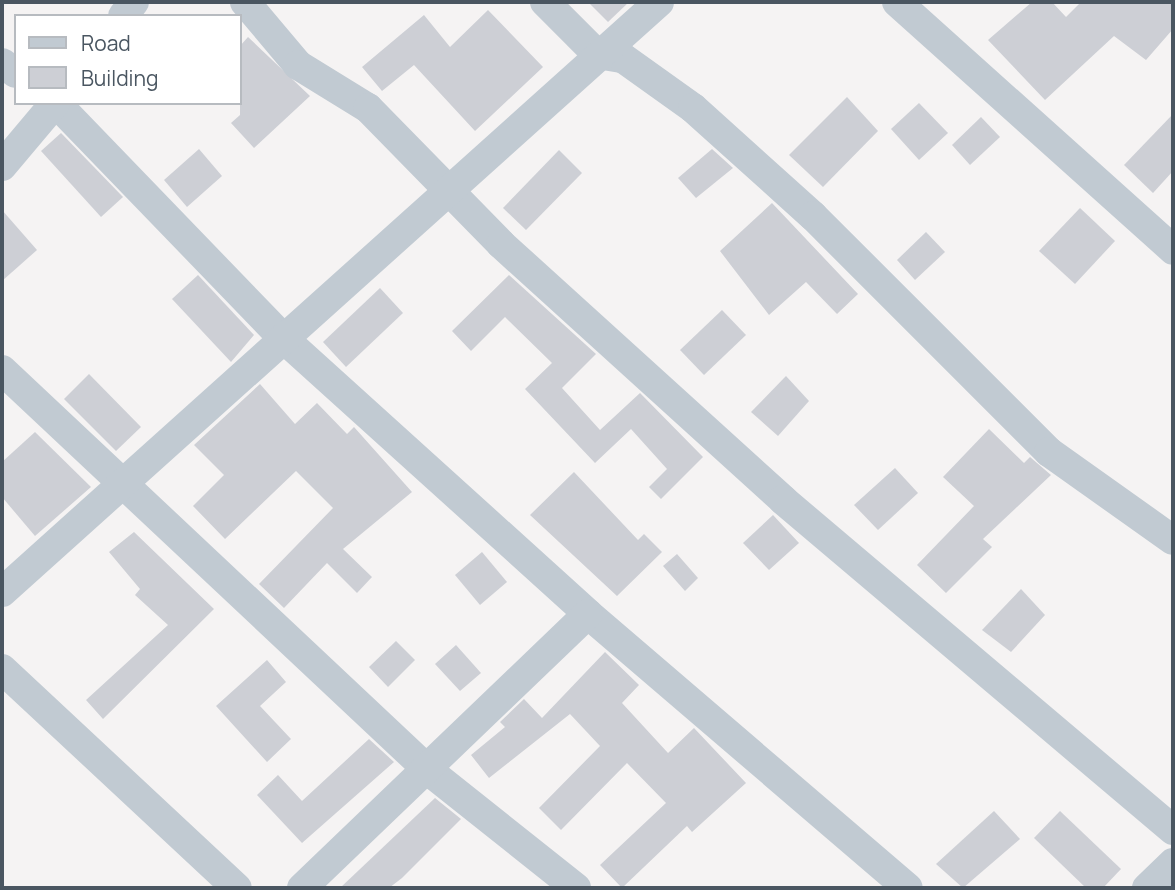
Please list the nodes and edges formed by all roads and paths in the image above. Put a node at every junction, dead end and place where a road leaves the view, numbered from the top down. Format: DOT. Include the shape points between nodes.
graph roads {
  1 [pos="245,2"];
  2 [pos="545,2"];
  3 [pos="659,2"];
  4 [pos="897,2"];
  5 [pos="597,54"];
  6 [pos="54,105"];
  7 [pos="58,105"];
  8 [pos="2,166"];
  9 [pos="447,192"];
  10 [pos="1173,250"];
  11 [pos="283,338"];
  12 [pos="2,370"];
  13 [pos="121,488"];
  14 [pos="1173,540"];
  15 [pos="2,592"];
  16 [pos="588,614"];
  17 [pos="2,669"];
  18 [pos="429,771"];
  19 [pos="1173,830"];
  20 [pos="1173,863"];
  21 [pos="237,888"];
  22 [pos="302,888"];
  23 [pos="576,888"];
  24 [pos="908,888"];
  25 [pos="1147,888"];
  1 -- 9 [label="street" via="298,65 368,108"];
  2 -- 5 [label="street"];
  3 -- 5 [label="street"];
  4 -- 10 [label="street"];
  5 -- 9 [label="street"];
  5 -- 14 [label="street" via="623,58 686,102 842,244 1049,452"];
  6 -- 8 [label="street"];
  7 -- 11 [label="street"];
  9 -- 11 [label="street"];
  9 -- 19 [label="street" via="783,500"];
  11 -- 13 [label="street"];
  11 -- 16 [label="street"];
  12 -- 13 [label="street"];
  13 -- 15 [label="street"];
  13 -- 18 [label="street"];
  16 -- 18 [label="street"];
  16 -- 24 [label="street"];
  17 -- 21 [label="street"];
  18 -- 22 [label="street"];
  18 -- 23 [label="street"];
  20 -- 25 [label="street"];
}
